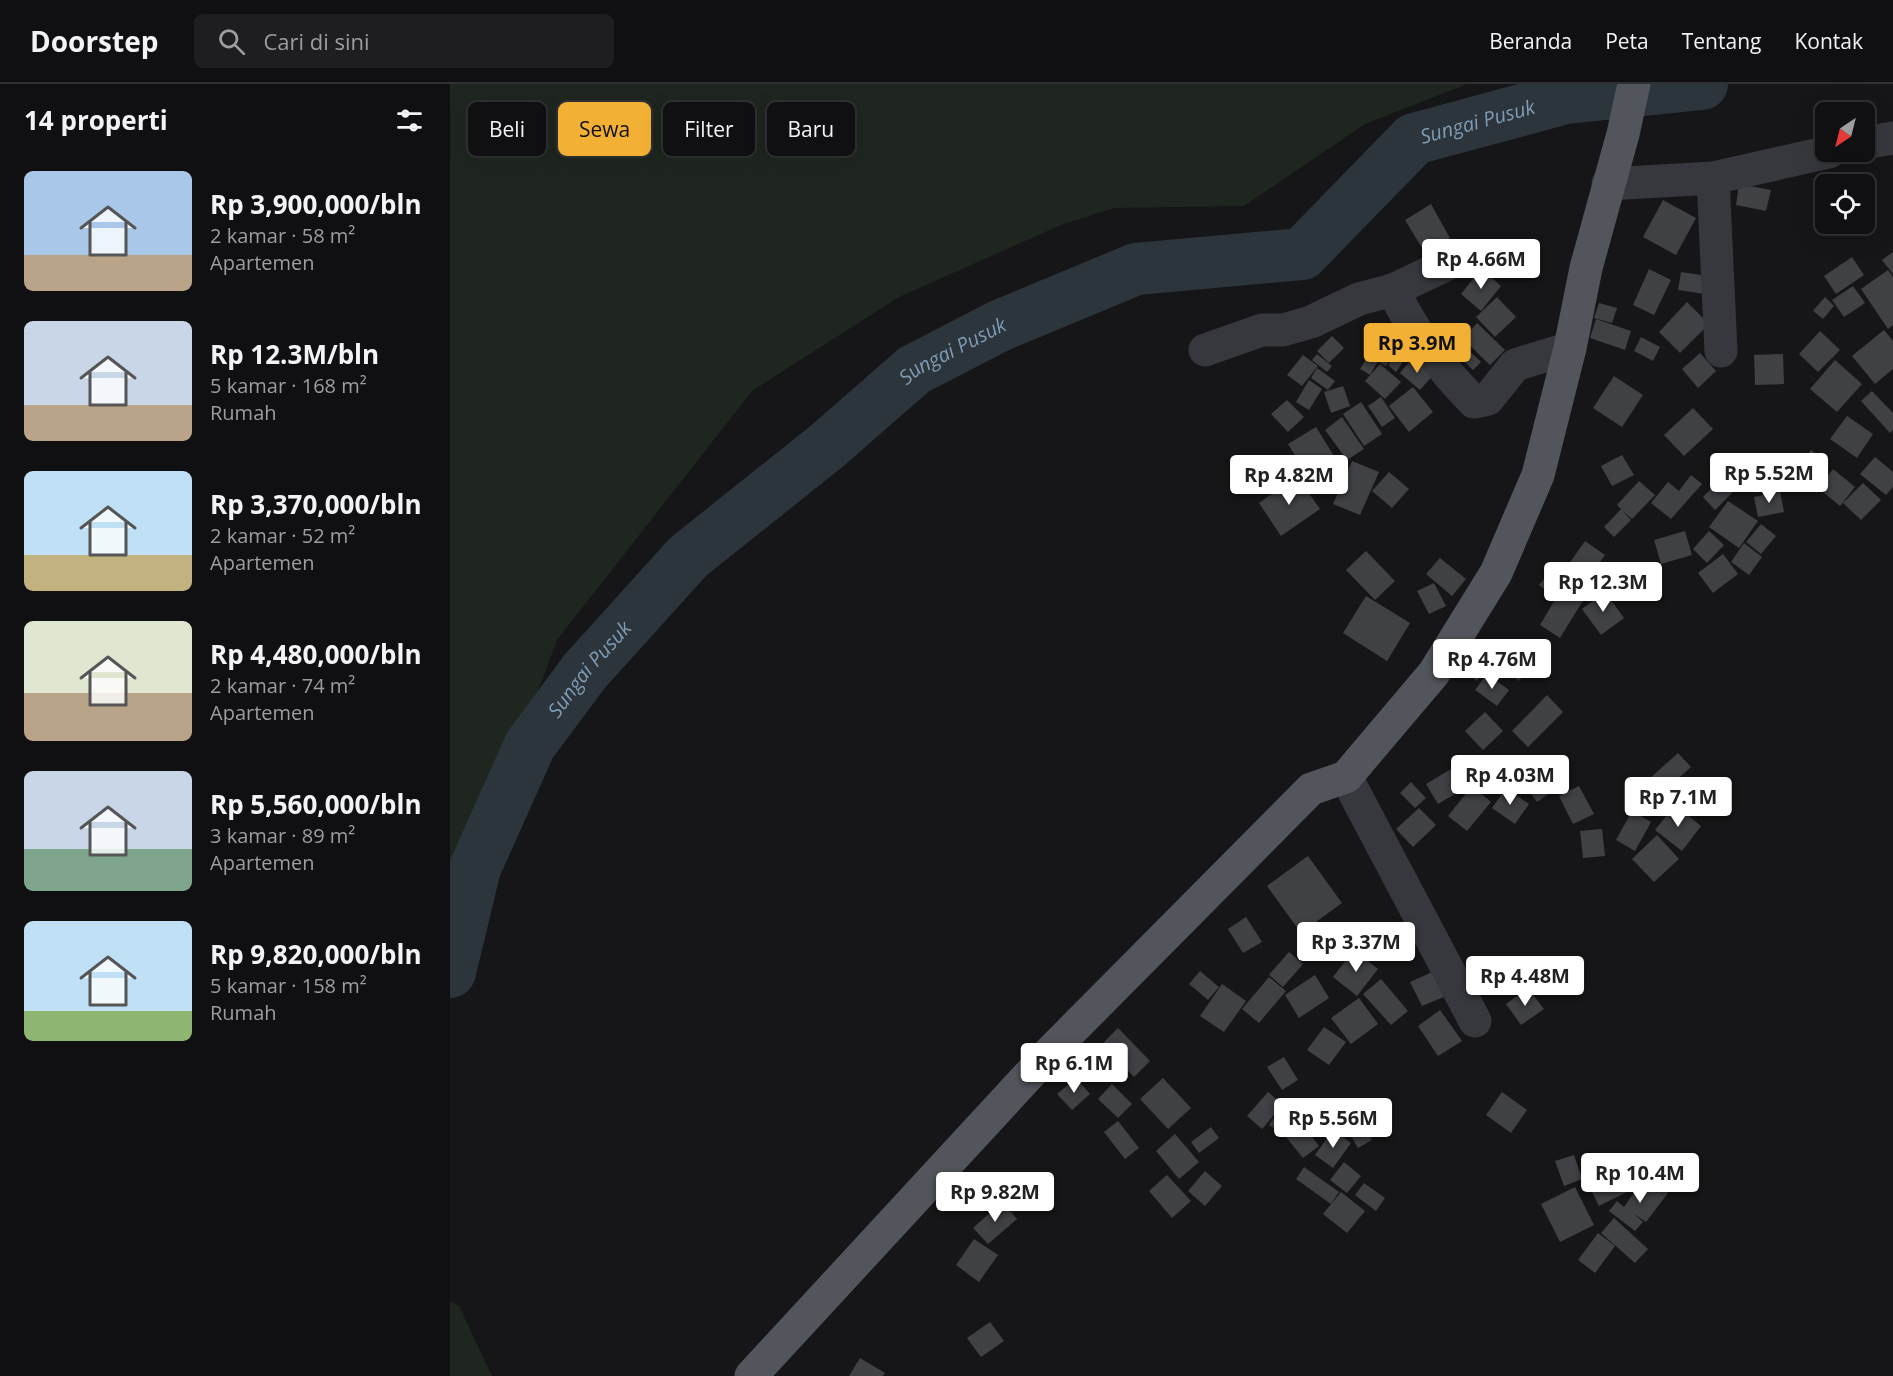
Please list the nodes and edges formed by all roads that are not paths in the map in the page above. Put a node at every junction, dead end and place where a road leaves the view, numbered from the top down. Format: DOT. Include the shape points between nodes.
graph roads {
  1 [pos="1634,84"];
  2 [pos="1893,138"];
  3 [pos="1875,141"];
  4 [pos="1815,155"];
  5 [pos="1713,178"];
  6 [pos="1608,184"];
  7 [pos="1458,259"];
  8 [pos="1393,290"];
  9 [pos="1570,348"];
  10 [pos="1204,350"];
  11 [pos="1721,351"];
  12 [pos="1346,777"];
  13 [pos="1475,1021"];
  14 [pos="751,1376"];
  1 -- 6 [label="main road"];
  2 -- 3 [label="street"];
  4 -- 5 [label="street"];
  5 -- 6 [label="street"];
  5 -- 11 [label="street"];
  6 -- 9 [label="main road"];
  7 -- 8 [label="street"];
  8 -- 9 [label="street" via="1446,374 1474,402 1488,399 1515,365"];
  8 -- 10 [label="street" via="1359,299 1311,322 1282,330 1262,330"];
  9 -- 12 [label="main road" via="1538,475 1496,573 1434,673"];
  12 -- 13 [label="street"];
  12 -- 14 [label="main road" via="1311,789 1226,873 1052,1050"];
}
